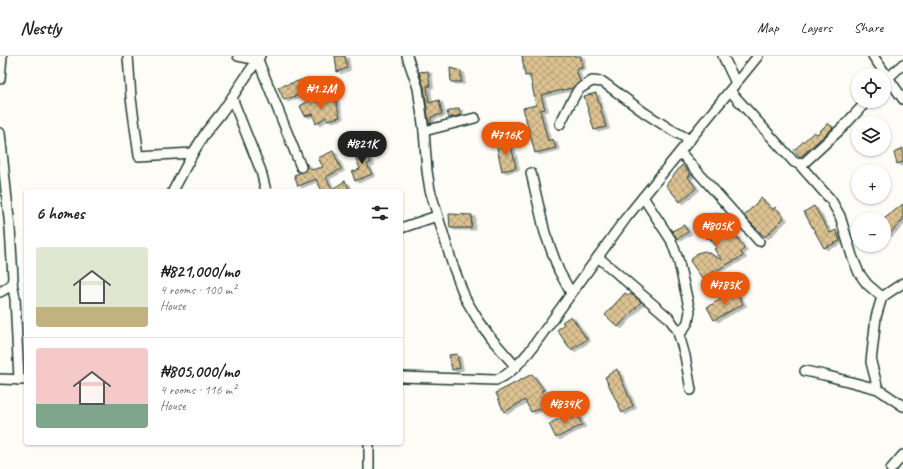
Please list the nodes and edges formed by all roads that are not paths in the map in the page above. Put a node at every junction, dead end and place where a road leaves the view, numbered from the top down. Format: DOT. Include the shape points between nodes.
graph roads {
  1 [pos="2,56"];
  2 [pos="128,56"];
  3 [pos="238,56"];
  4 [pos="407,56"];
  5 [pos="723,56"];
  6 [pos="758,56"];
  7 [pos="873,56"];
  8 [pos="259,58"];
  9 [pos="903,64"];
  10 [pos="880,68"];
  11 [pos="891,75"];
  12 [pos="0,79"];
  13 [pos="736,83"];
  14 [pos="891,85"];
  15 [pos="730,90"];
  16 [pos="232,98"];
  17 [pos="903,98"];
  18 [pos="861,108"];
  19 [pos="475,118"];
  20 [pos="560,124"];
  21 [pos="424,131"];
  22 [pos="0,134"];
  23 [pos="690,140"];
  24 [pos="680,152"];
  25 [pos="193,153"];
  26 [pos="799,164"];
  27 [pos="301,167"];
  28 [pos="531,173"];
  29 [pos="175,189"];
  30 [pos="265,189"];
  31 [pos="643,197"];
  32 [pos="437,216"];
  33 [pos="403,227"];
  34 [pos="759,241"];
  35 [pos="598,258"];
  36 [pos="903,283"];
  37 [pos="12,284"];
  38 [pos="0,292"];
  39 [pos="571,293"];
  40 [pos="882,298"];
  41 [pos="679,336"];
  42 [pos="516,367"];
  43 [pos="805,371"];
  44 [pos="403,377"];
  45 [pos="0,380"];
  46 [pos="23,380"];
  47 [pos="878,389"];
  48 [pos="691,390"];
  49 [pos="903,406"];
  50 [pos="369,445"];
  51 [pos="903,455"];
  52 [pos="368,469"];
  53 [pos="891,469"];
  1 -- 12 [label="street"];
  2 -- 25 [label="street" via="139,156"];
  3 -- 8 [label="street"];
  4 -- 21 [label="street" via="418,88"];
  5 -- 13 [label="street"];
  6 -- 13 [label="street"];
  7 -- 10 [label="street"];
  8 -- 16 [label="street"];
  8 -- 27 [label="street"];
  9 -- 11 [label="street"];
  13 -- 15 [label="street"];
  14 -- 17 [label="street"];
  15 -- 23 [label="street"];
  15 -- 26 [label="street" via="794,162"];
  16 -- 25 [label="street"];
  16 -- 30 [label="street"];
  18 -- 26 [label="street" via="844,127 805,162"];
  19 -- 21 [label="street"];
  20 -- 23 [label="street" via="578,90 592,81 603,82 645,113"];
  21 -- 32 [label="street" via="426,171"];
  22 -- 37 [label="street" via="10,228"];
  23 -- 24 [label="street"];
  24 -- 31 [label="street"];
  24 -- 34 [label="street"];
  25 -- 29 [label="street"];
  26 -- 40 [label="street" via="831,200 840,216 859,273"];
  28 -- 39 [label="street" via="547,240"];
  31 -- 35 [label="street"];
  31 -- 41 [label="street" via="671,240 681,271 690,311 688,322"];
  32 -- 33 [label="street"];
  32 -- 42 [label="street" via="466,298 490,337"];
  35 -- 39 [label="street"];
  35 -- 41 [label="street" via="669,318"];
  36 -- 40 [label="street"];
  37 -- 38 [label="street"];
  37 -- 46 [label="street"];
  39 -- 42 [label="street"];
  40 -- 47 [label="street" via="876,317 871,362"];
  41 -- 48 [label="street"];
  42 -- 44 [label="street" via="496,380"];
  43 -- 47 [label="street"];
  45 -- 46 [label="street"];
  47 -- 49 [label="street"];
  50 -- 52 [label="street"];
  51 -- 53 [label="street"];
}
